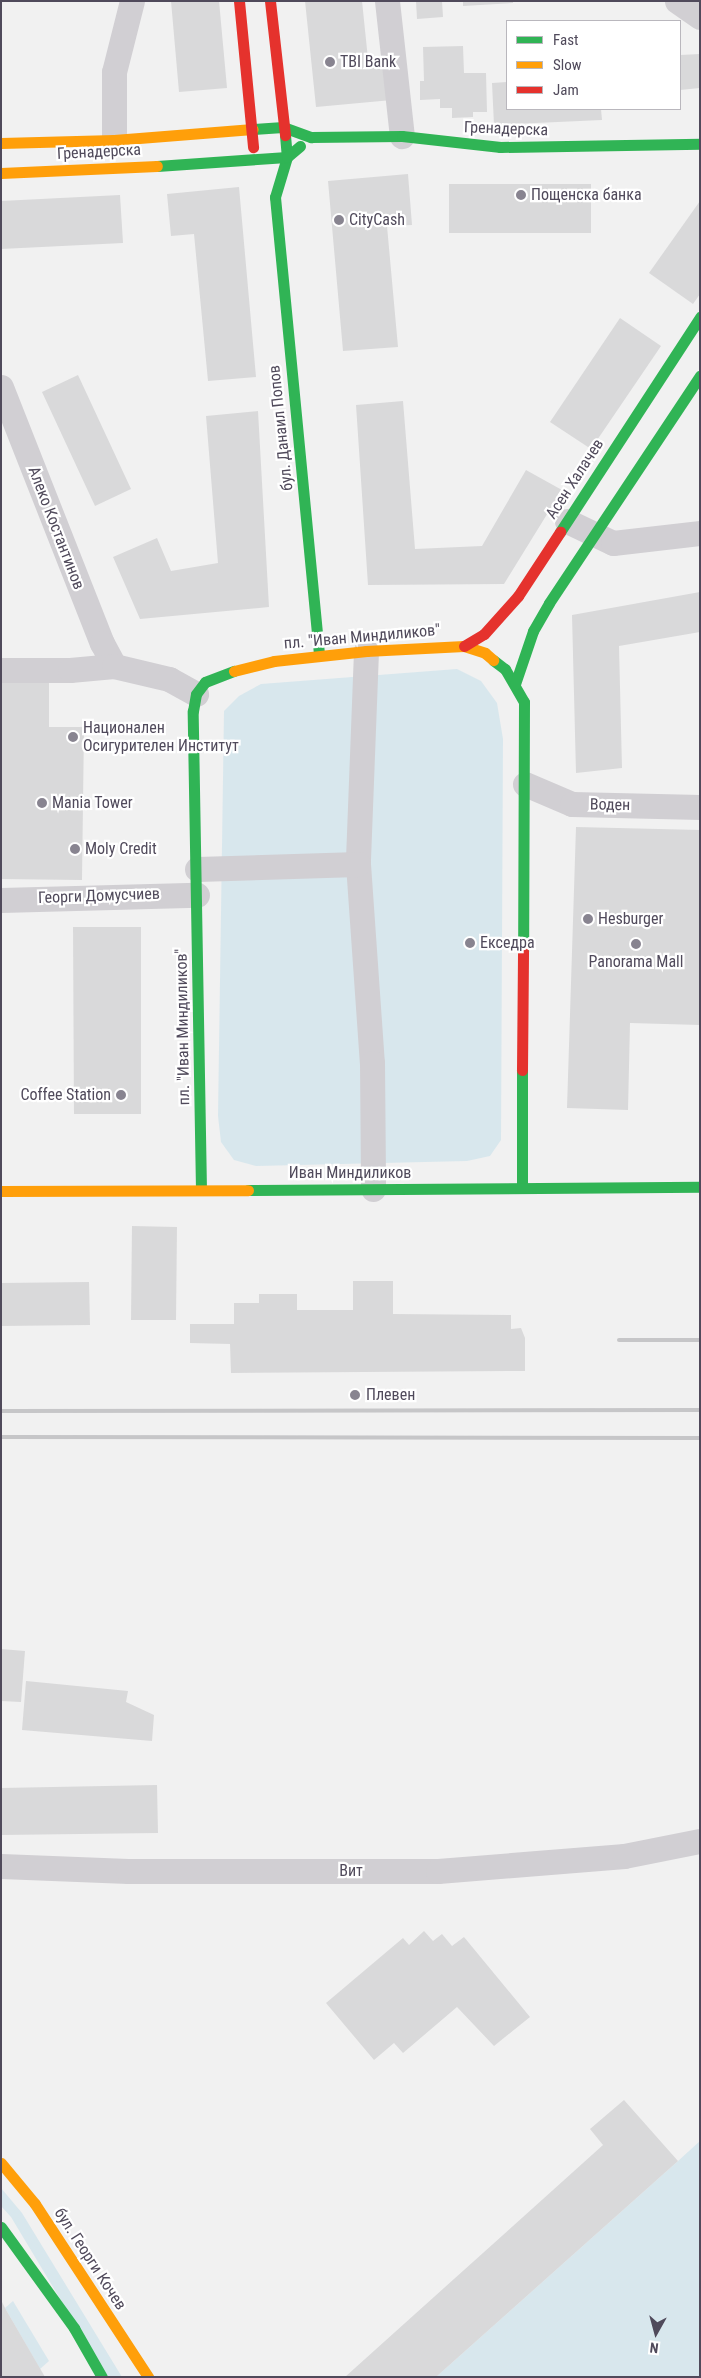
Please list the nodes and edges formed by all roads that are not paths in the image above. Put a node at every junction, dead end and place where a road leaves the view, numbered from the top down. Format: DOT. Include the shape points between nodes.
graph roads {
  1 [pos="132,1"];
  2 [pos="239,1"];
  3 [pos="270,1"];
  4 [pos="387,1"];
  5 [pos="677,1"];
  6 [pos="700,17"];
  7 [pos="283,127"];
  8 [pos="252,129"];
  9 [pos="402,136"];
  10 [pos="311,137"];
  11 [pos="114,140"];
  12 [pos="1,143"];
  13 [pos="700,144"];
  14 [pos="287,156"];
  15 [pos="255,159"];
  16 [pos="1,173"];
  17 [pos="275,197"];
  18 [pos="700,317"];
  19 [pos="700,376"];
  20 [pos="1,388"];
  21 [pos="567,521"];
  22 [pos="700,533"];
  23 [pos="592,535"];
  24 [pos="464,646"];
  25 [pos="366,651"];
  26 [pos="319,655"];
  27 [pos="114,666"];
  28 [pos="1,670"];
  29 [pos="515,684"];
  30 [pos="196,694"];
  31 [pos="525,784"];
  32 [pos="700,807"];
  33 [pos="358,864"];
  34 [pos="197,869"];
  35 [pos="197,895"];
  36 [pos="1,900"];
  37 [pos="700,1187"];
  38 [pos="522,1188"];
  39 [pos="374,1189"];
  40 [pos="201,1190"];
  41 [pos="1,1191"];
  42 [pos="700,1841"];
  43 [pos="1,1866"];
  44 [pos="1,2163"];
  45 [pos="1,2227"];
  46 [pos="102,2377"];
  47 [pos="148,2377"];
  1 -- 11 [label="street" via="114,72"];
  2 -- 8 [label="street, бул. Данаил Попов"];
  3 -- 7 [label="street, бул. Данаил Попов"];
  4 -- 9 [label="street"];
  5 -- 6 [label="street"];
  7 -- 8 [label="street, Гренадерска"];
  7 -- 10 [label="street, Гренадерска"];
  7 -- 14 [label="street, бул. Данаил Попов"];
  8 -- 11 [label="street, Гренадерска"];
  8 -- 15 [label="street, бул. Данаил Попов"];
  9 -- 10 [label="street, Гренадерска"];
  9 -- 13 [label="street, Гренадерска" via="500,147"];
  10 -- 14 [label="street"];
  11 -- 12 [label="street, Гренадерска"];
  14 -- 15 [label="street, Гренадерска"];
  14 -- 17 [label="street, бул. Данаил Попов"];
  15 -- 16 [label="street, Гренадерска"];
  15 -- 17 [label="street, бул. Данаил Попов"];
  17 -- 26 [label="street, бул. Данаил Попов"];
  18 -- 21 [label="street, Асен Халачев"];
  19 -- 23 [label="street"];
  20 -- 27 [label="street, Алеко Костантинов"];
  21 -- 23 [label="street"];
  21 -- 24 [label="street, Асен Халачев" via="518,596 484,634"];
  22 -- 23 [label="street" via="613,543"];
  23 -- 29 [label="street" via="533,631"];
  24 -- 25 [label="street, пл. \"Иван Миндиликов\""];
  24 -- 29 [label="street, пл. \"Иван Миндиликов\"" via="485,654 505,669"];
  25 -- 26 [label="street, пл. \"Иван Миндиликов\""];
  25 -- 33 [label="street"];
  26 -- 30 [label="street, пл. \"Иван Миндиликов\"" via="244,667 205,682"];
  27 -- 28 [label="street"];
  27 -- 30 [label="street" via="169,679"];
  29 -- 31 [label="street, пл. \"Иван Миндиликов\"" via="524,702"];
  30 -- 34 [label="street, пл. \"Иван Миндиликов\"" via="193,712"];
  31 -- 32 [label="street, Воден" via="572,804"];
  31 -- 38 [label="street, пл. \"Иван Миндиликов\""];
  33 -- 34 [label="street"];
  33 -- 39 [label="street" via="372,1063"];
  34 -- 35 [label="street, пл. \"Иван Миндиликов\""];
  35 -- 36 [label="street, Георги Домусчиев"];
  35 -- 40 [label="street, пл. \"Иван Миндиликов\""];
  37 -- 38 [label="street, Иван Миндиликов"];
  38 -- 39 [label="street, Иван Миндиликов"];
  39 -- 40 [label="street, Иван Миндиликов"];
  40 -- 41 [label="street, Иван Миндиликов"];
  42 -- 43 [label="street, Вит" via="624,1856 438,1871 128,1871"];
  44 -- 47 [label="street, бул. Георги Кочев" via="34,2204"];
  45 -- 46 [label="street" via="74,2328"];
}
